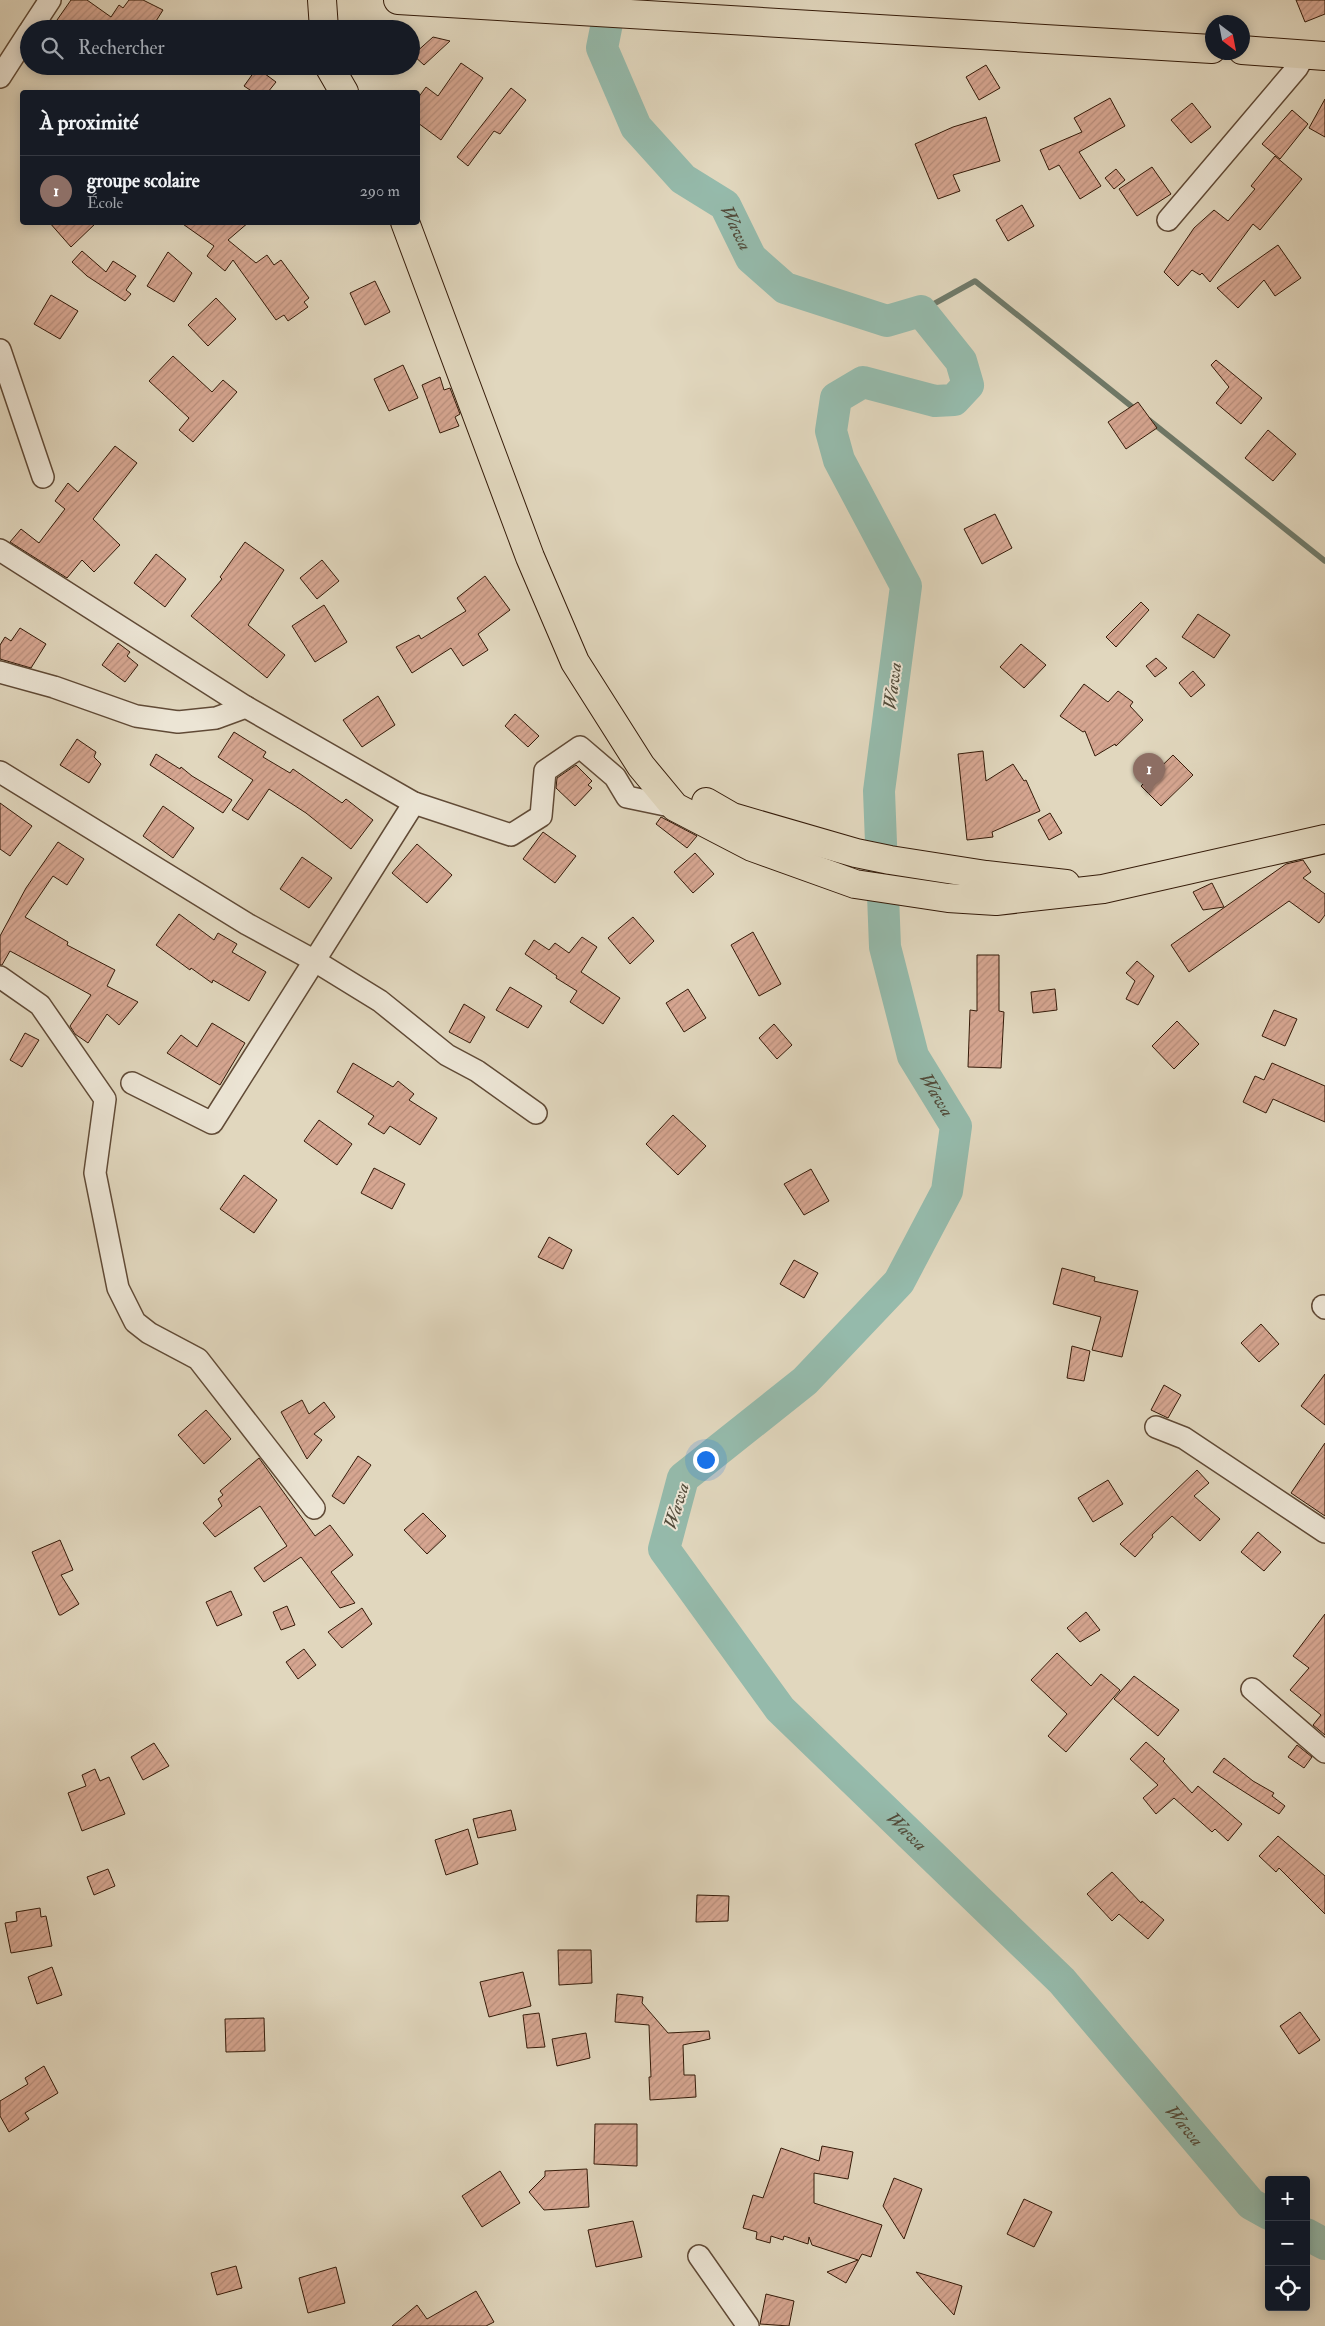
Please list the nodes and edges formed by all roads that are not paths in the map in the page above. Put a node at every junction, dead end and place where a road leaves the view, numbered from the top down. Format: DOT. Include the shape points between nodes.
graph roads {
  1 [pos="50,0"];
  2 [pos="322,0"];
  3 [pos="398,0"];
  4 [pos="37,20"];
  5 [pos="323,20"];
  6 [pos="20,46"];
  7 [pos="1205,49"];
  8 [pos="1250,51"];
  9 [pos="1315,55"];
  10 [pos="335,75"];
  11 [pos="0,77"];
  12 [pos="343,90"];
  13 [pos="1168,220"];
  14 [pos="406,225"];
  15 [pos="0,350"];
  16 [pos="43,477"];
  17 [pos="0,550"];
  18 [pos="0,672"];
  19 [pos="246,706"];
  20 [pos="641,766"];
  21 [pos="0,772"];
  22 [pos="414,803"];
  23 [pos="675,807"];
  24 [pos="1325,838"];
  25 [pos="1103,889"];
  26 [pos="315,961"];
  27 [pos="0,977"];
  28 [pos="132,1083"];
  29 [pos="536,1113"];
  30 [pos="1156,1427"];
  31 [pos="314,1508"];
  32 [pos="1325,1532"];
  33 [pos="1252,1689"];
  34 [pos="1325,1752"];
  35 [pos="699,2256"];
  36 [pos="748,2326"];
  1 -- 4 [label="street"];
  2 -- 5 [label="main road"];
  3 -- 7 [label="main road"];
  6 -- 11 [label="street"];
  8 -- 9 [label="main road"];
  9 -- 13 [label="street" via="1297,68"];
  10 -- 12 [label="main road"];
  14 -- 20 [label="main road" via="530,556 575,662"];
  15 -- 16 [label="street"];
  17 -- 19 [label="street"];
  18 -- 19 [label="street" via="136,716 178,722 216,718"];
  19 -- 22 [label="street"];
  20 -- 23 [label="main road"];
  20 -- 25 [label="main road" via="732,817 856,853 986,875"];
  21 -- 26 [label="street" via="246,924"];
  22 -- 23 [label="street" via="511,835 541,816 545,771 580,747 615,777 627,797"];
  22 -- 26 [label="street"];
  23 -- 25 [label="main road" via="752,847 855,884 948,898 996,901"];
  24 -- 25 [label="main road"];
  26 -- 28 [label="street" via="212,1123"];
  26 -- 29 [label="street" via="380,1001 447,1055 477,1070"];
  27 -- 31 [label="street" via="40,1005 105,1099 95,1173 118,1288 135,1322 198,1359"];
  30 -- 32 [label="street" via="1184,1438"];
  33 -- 34 [label="street"];
  35 -- 36 [label="street"];
}
